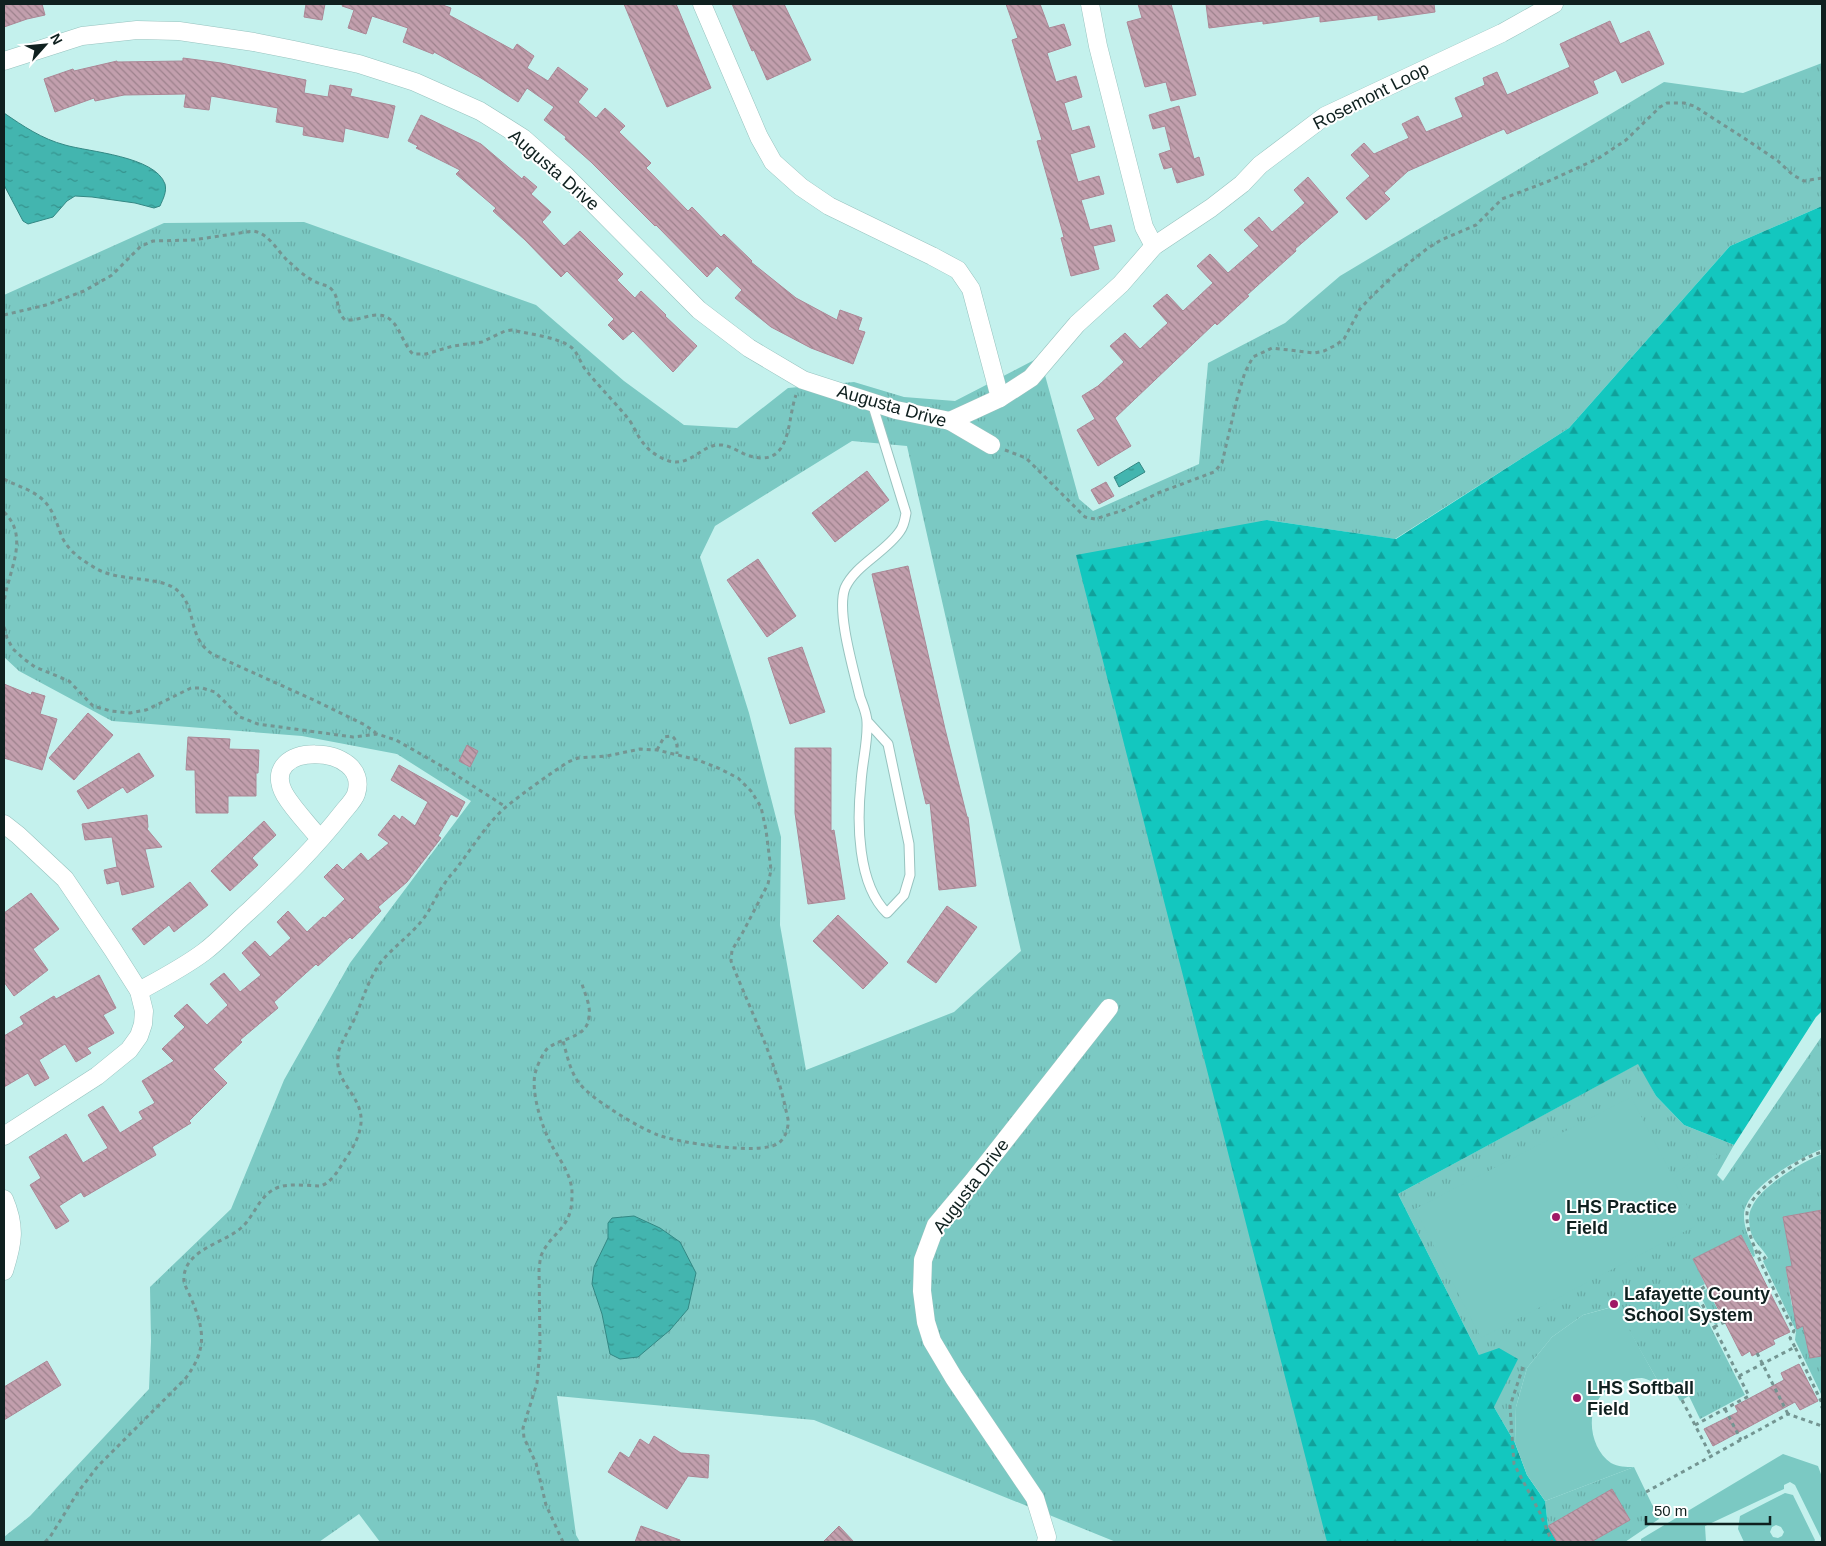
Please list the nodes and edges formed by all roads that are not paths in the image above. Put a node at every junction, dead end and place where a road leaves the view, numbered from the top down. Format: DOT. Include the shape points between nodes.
graph roads {
  1 [pos="702,4"];
  2 [pos="1090,4"];
  3 [pos="1554,4"];
  4 [pos="4,61"];
  5 [pos="1154,246"];
  6 [pos="1000,398"];
  7 [pos="872,403"];
  8 [pos="950,421"];
  9 [pos="991,445"];
  10 [pos="867,721"];
  11 [pos="4,824"];
  12 [pos="320,839"];
  13 [pos="139,991"];
  14 [pos="1109,1008"];
  15 [pos="4,1136"];
  16 [pos="4,1199"];
  17 [pos="4,1271"];
  18 [pos="1046,1542"];
  1 -- 6 [label="street" via="759,137 773,162 829,206 958,270 971,289"];
  2 -- 5 [label="street" via="1144,227"];
  3 -- 5 [label="street, Rosemont Loop" via="1325,116 1260,165 1211,208"];
  4 -- 7 [label="street, Augusta Drive" via="82,36 137,30 179,31 254,42 360,64 415,82 480,111 523,138 566,176 699,310 749,348 803,380"];
  5 -- 6 [label="street, Rosemont Loop" via="1121,284 1077,324 1030,378"];
  6 -- 8 [label="street, Rosemont Loop"];
  7 -- 8 [label="street, Augusta Drive"];
  7 -- 10 [label="lane" via="906,513 902,529 858,571 845,589 843,614 850,659"];
  8 -- 9 [label="street, Augusta Drive"];
  10 -- 10 [label="lane" via="860,784 860,841 869,884 878,905 886,913 904,895 910,874 909,844 888,744"];
  11 -- 13 [label="street" via="65,879"];
  12 -- 12 [label="street" via="356,795 358,784 355,771 338,758 306,754 290,759 284,765 280,783 284,794"];
  12 -- 13 [label="street" via="291,871 204,952"];
  13 -- 15 [label="street" via="144,1011 143,1024 129,1050 97,1076"];
  14 -- 18 [label="street, Augusta Drive" via="936,1225 923,1260 922,1291 932,1341 1035,1498"];
  16 -- 17 [label="street" via="13,1226"];
}
